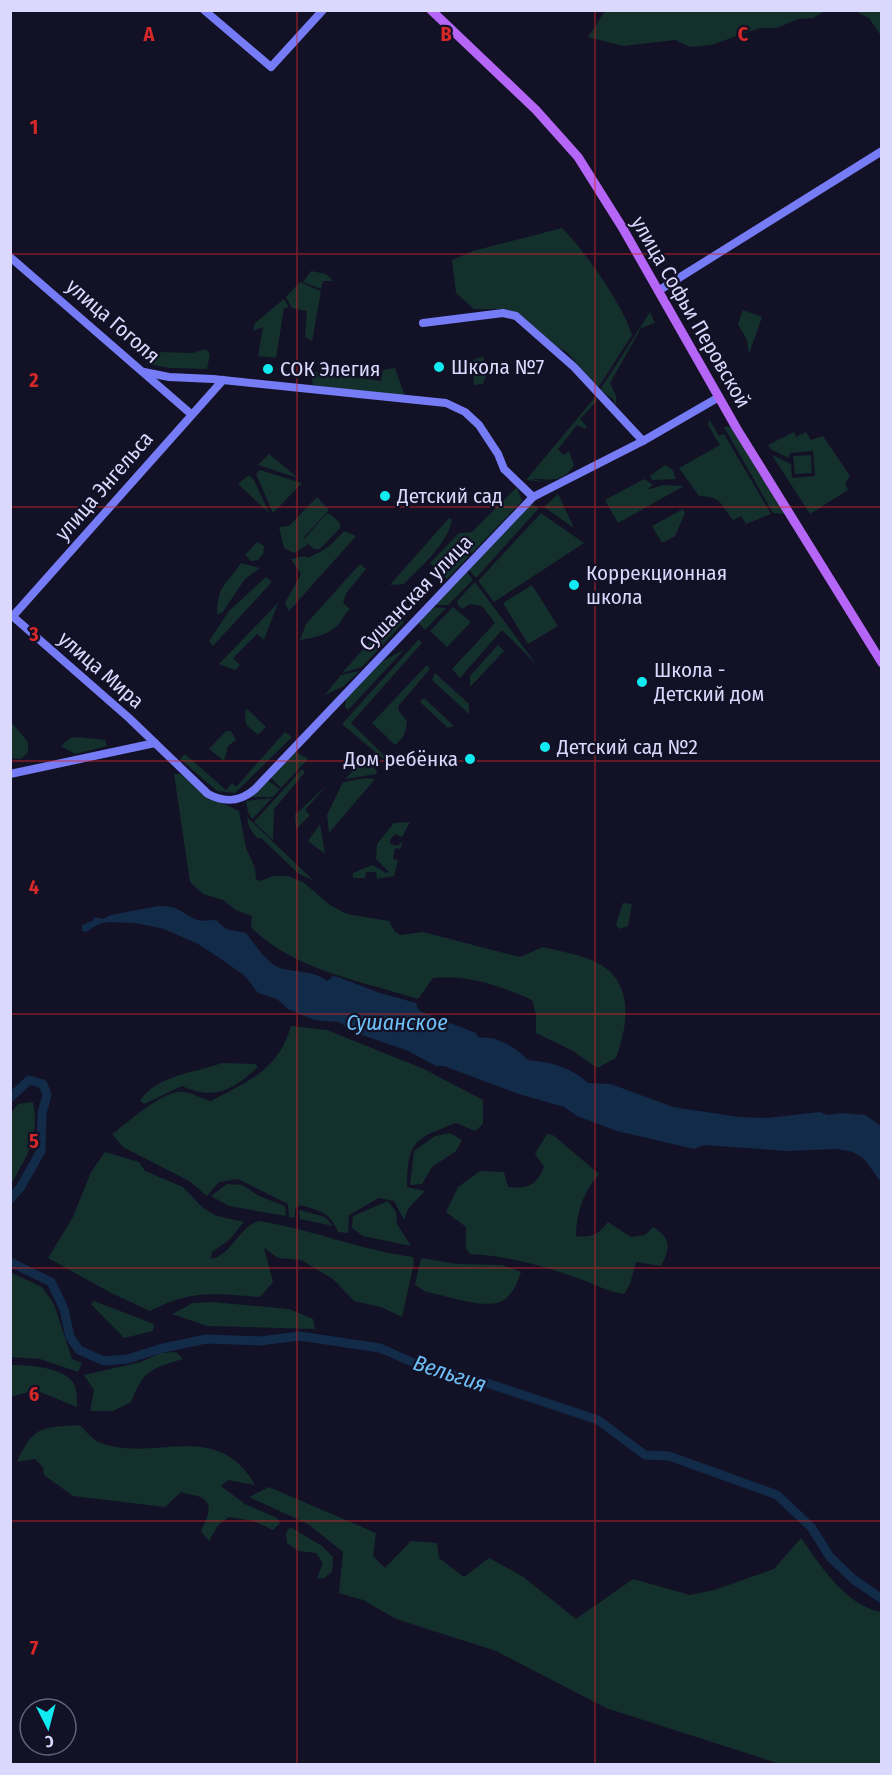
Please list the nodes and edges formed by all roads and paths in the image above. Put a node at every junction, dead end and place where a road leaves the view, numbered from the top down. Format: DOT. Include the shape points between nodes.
graph roads {
  1 [pos="204,10"];
  2 [pos="323,10"];
  3 [pos="431,10"];
  4 [pos="882,151"];
  5 [pos="10,257"];
  6 [pos="658,291"];
  7 [pos="423,323"];
  8 [pos="144,372"];
  9 [pos="223,380"];
  10 [pos="719,397"];
  11 [pos="190,414"];
  12 [pos="643,441"];
  13 [pos="532,497"];
  14 [pos="12,615"];
  15 [pos="882,663"];
  16 [pos="155,743"];
  17 [pos="167,754"];
  18 [pos="10,774"];
  1 -- 2 [label="street" via="271,67"];
  3 -- 6 [label="main road, улица Софьи Перовской" via="536,110 578,157"];
  4 -- 6 [label="street"];
  5 -- 8 [label="street, улица Гоголя"];
  6 -- 10 [label="main road, улица Софьи Перовской"];
  7 -- 12 [label="street" via="516,316 574,367"];
  8 -- 9 [label="street"];
  8 -- 11 [label="street, улица Гоголя"];
  9 -- 11 [label="street, улица Энгельса"];
  9 -- 13 [label="street" via="446,404 465,412 479,425 504,469"];
  10 -- 12 [label="street, Сушанская улица"];
  10 -- 15 [label="main road, улица Софьи Перовской"];
  11 -- 14 [label="street, улица Энгельса"];
  12 -- 13 [label="street, Сушанская улица"];
  13 -- 17 [label="street, Сушанская улица" via="252,792 236,800 219,799 208,794"];
  14 -- 16 [label="street, улица Мира"];
  16 -- 17 [label="street, улица Мира"];
  16 -- 18 [label="street"];
}
